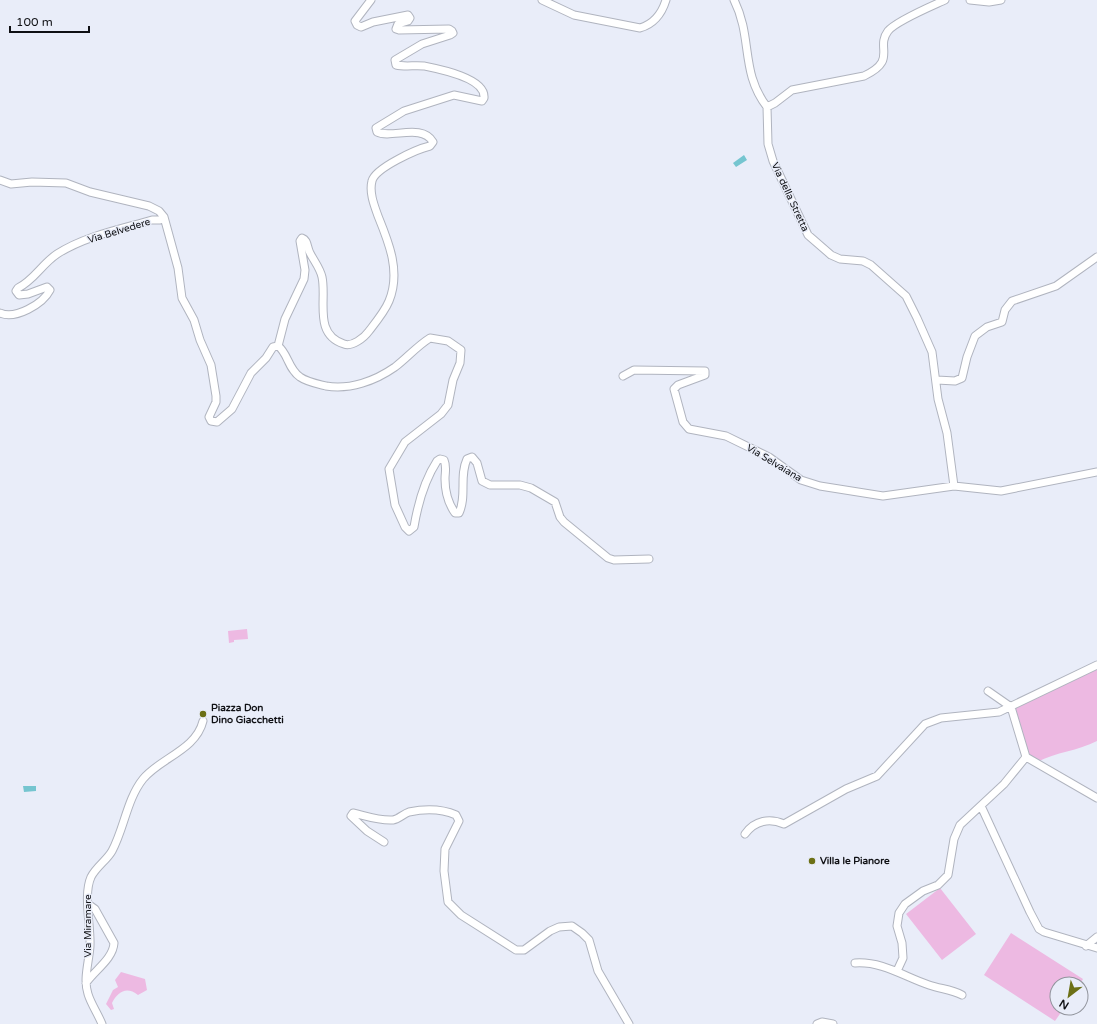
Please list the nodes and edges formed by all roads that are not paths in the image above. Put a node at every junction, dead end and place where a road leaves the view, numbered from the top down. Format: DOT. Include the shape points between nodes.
graph roads {
  1 [pos="371,0"];
  2 [pos="542,0"];
  3 [pos="666,0"];
  4 [pos="734,0"];
  5 [pos="945,0"];
  6 [pos="970,0"];
  7 [pos="1001,0"];
  8 [pos="767,107"];
  9 [pos="0,180"];
  10 [pos="164,217"];
  11 [pos="1097,257"];
  12 [pos="0,313"];
  13 [pos="278,346"];
  14 [pos="623,376"];
  15 [pos="937,380"];
  16 [pos="1097,472"];
  17 [pos="954,486"];
  18 [pos="649,559"];
  19 [pos="1097,665"];
  20 [pos="988,691"];
  21 [pos="1010,707"];
  22 [pos="203,721"];
  23 [pos="1026,758"];
  24 [pos="1097,798"];
  25 [pos="981,806"];
  26 [pos="746,834"];
  27 [pos="384,842"];
  28 [pos="88,904"];
  29 [pos="1097,937"];
  30 [pos="1086,946"];
  31 [pos="1097,948"];
  32 [pos="856,963"];
  33 [pos="898,971"];
  34 [pos="86,983"];
  35 [pos="962,995"];
  36 [pos="102,1024"];
  37 [pos="629,1024"];
  38 [pos="817,1024"];
  39 [pos="834,1024"];
  1 -- 13 [label="street" via="355,21 361,27 408,15 408,21 398,24 396,29 449,29 453,33 422,44 395,60 396,65 425,67 461,76 476,83 482,89 484,98 478,101 454,95 404,111 376,128 377,132 383,134 408,131 431,138 433,142 430,146 411,153 377,172 372,179 370,190 374,207 392,252 395,270 394,287 389,302 368,334 352,344 338,342 330,334 322,316 322,274 309,252 306,241 302,238 300,241 306,270 285,319"];
  2 -- 3 [label="street" via="574,15 640,28 648,26 662,11"];
  4 -- 8 [label="street" via="745,30 751,80"];
  5 -- 8 [label="street" via="895,25 885,40 884,59 873,71 864,76 792,90"];
  6 -- 7 [label="street"];
  8 -- 15 [label="street, Via della Stretta" via="768,144 773,161 805,230 826,253 871,266 906,296 932,352"];
  9 -- 10 [label="street, Via Belvedere" via="10,184 66,183 90,192 150,206 160,211"];
  10 -- 12 [label="street, Via Belvedere" via="75,244 56,255 28,283 16,291 19,295 28,294 47,287 50,290 47,296 20,314"];
  10 -- 13 [label="street" via="178,268 182,298 194,320 211,365 216,402 209,417 211,421 217,422 232,409 251,373 273,347"];
  11 -- 15 [label="street" via="1056,286 1012,301 1005,310 1002,322 987,328 972,341 962,378 955,381"];
  13 -- 18 [label="street" via="282,348 292,371 302,378 336,388 363,383 381,375 430,338 448,341 461,350 460,363 453,380 448,405 441,414 405,442 389,469 395,505 405,527 409,530 414,527 425,482 440,459 444,460 446,465 445,489 452,508 455,513 459,513 463,467 467,459 472,457 477,463 482,481 490,485 520,484 555,502 564,522 608,558"];
  14 -- 17 [label="street, Via Selvaiana" via="634,370 705,371 705,375 674,389 686,427 726,436 769,457 796,477 813,484 883,496"];
  15 -- 17 [label="street, Via della Stretta" via="938,399 947,433"];
  16 -- 17 [label="street" via="1001,491"];
  19 -- 21 [label="street"];
  20 -- 21 [label="street"];
  21 -- 23 [label="street"];
  21 -- 26 [label="street" via="999,712 941,718 925,724 877,776 846,789 784,824 773,820 753,824"];
  22 -- 28 [label="street, Via Miramare" via="201,728 186,746 149,772 142,780 124,815 112,851 91,878"];
  23 -- 24 [label="street"];
  23 -- 25 [label="street"];
  25 -- 30 [label="street" via="1039,929"];
  25 -- 33 [label="street" via="960,825 954,839 948,875 938,885 923,891 905,904 899,913 897,926 903,958"];
  27 -- 37 [label="street" via="367,831 351,816 352,813 386,820 395,820 409,812 429,810 447,811 456,815 459,821 445,849 444,871 448,902 461,915 516,950 524,950 550,931 559,928 572,926 582,932 589,940 598,971"];
  28 -- 34 [label="street, Via Miramare" via="90,947"];
  28 -- 34 [label="street" via="95,909 114,943 114,948"];
  29 -- 30 [label="street"];
  30 -- 31 [label="street"];
  32 -- 33 [label="street" via="864,962"];
  33 -- 35 [label="street" via="929,985 953,990"];
  34 -- 36 [label="street, Via Miramare" via="88,994"];
  38 -- 39 [label="street"];
}
